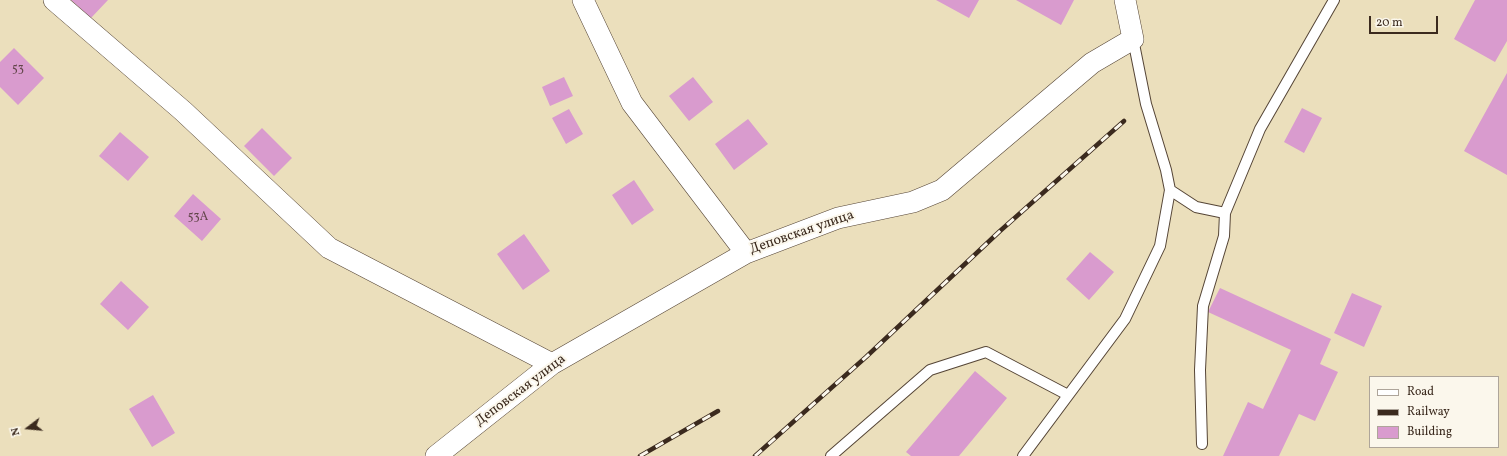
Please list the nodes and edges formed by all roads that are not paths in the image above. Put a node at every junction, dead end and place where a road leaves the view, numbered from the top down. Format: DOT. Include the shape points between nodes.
graph roads {
  1 [pos="54,0"];
  2 [pos="583,0"];
  3 [pos="1125,0"];
  4 [pos="1334,0"];
  5 [pos="1133,39"];
  6 [pos="1170,190"];
  7 [pos="1224,214"];
  8 [pos="746,253"];
  9 [pos="552,364"];
  10 [pos="1068,395"];
  11 [pos="1202,444"];
  12 [pos="436,456"];
  13 [pos="832,456"];
  14 [pos="1023,456"];
  1 -- 9 [label="street" via="183,111 329,248"];
  2 -- 8 [label="street" via="632,103"];
  3 -- 5 [label="street"];
  4 -- 7 [label="lane" via="1260,129"];
  5 -- 6 [label="lane" via="1146,104"];
  5 -- 8 [label="street, Деповская улица" via="1092,63 942,190 913,202 838,218"];
  6 -- 7 [label="lane" via="1196,207"];
  6 -- 10 [label="lane" via="1160,246 1124,320"];
  7 -- 11 [label="lane" via="1224,236 1203,306 1200,370"];
  8 -- 9 [label="street, Деповская улица"];
  9 -- 12 [label="street, Деповская улица"];
  10 -- 13 [label="lane" via="986,352 930,370"];
  10 -- 14 [label="lane"];
}
